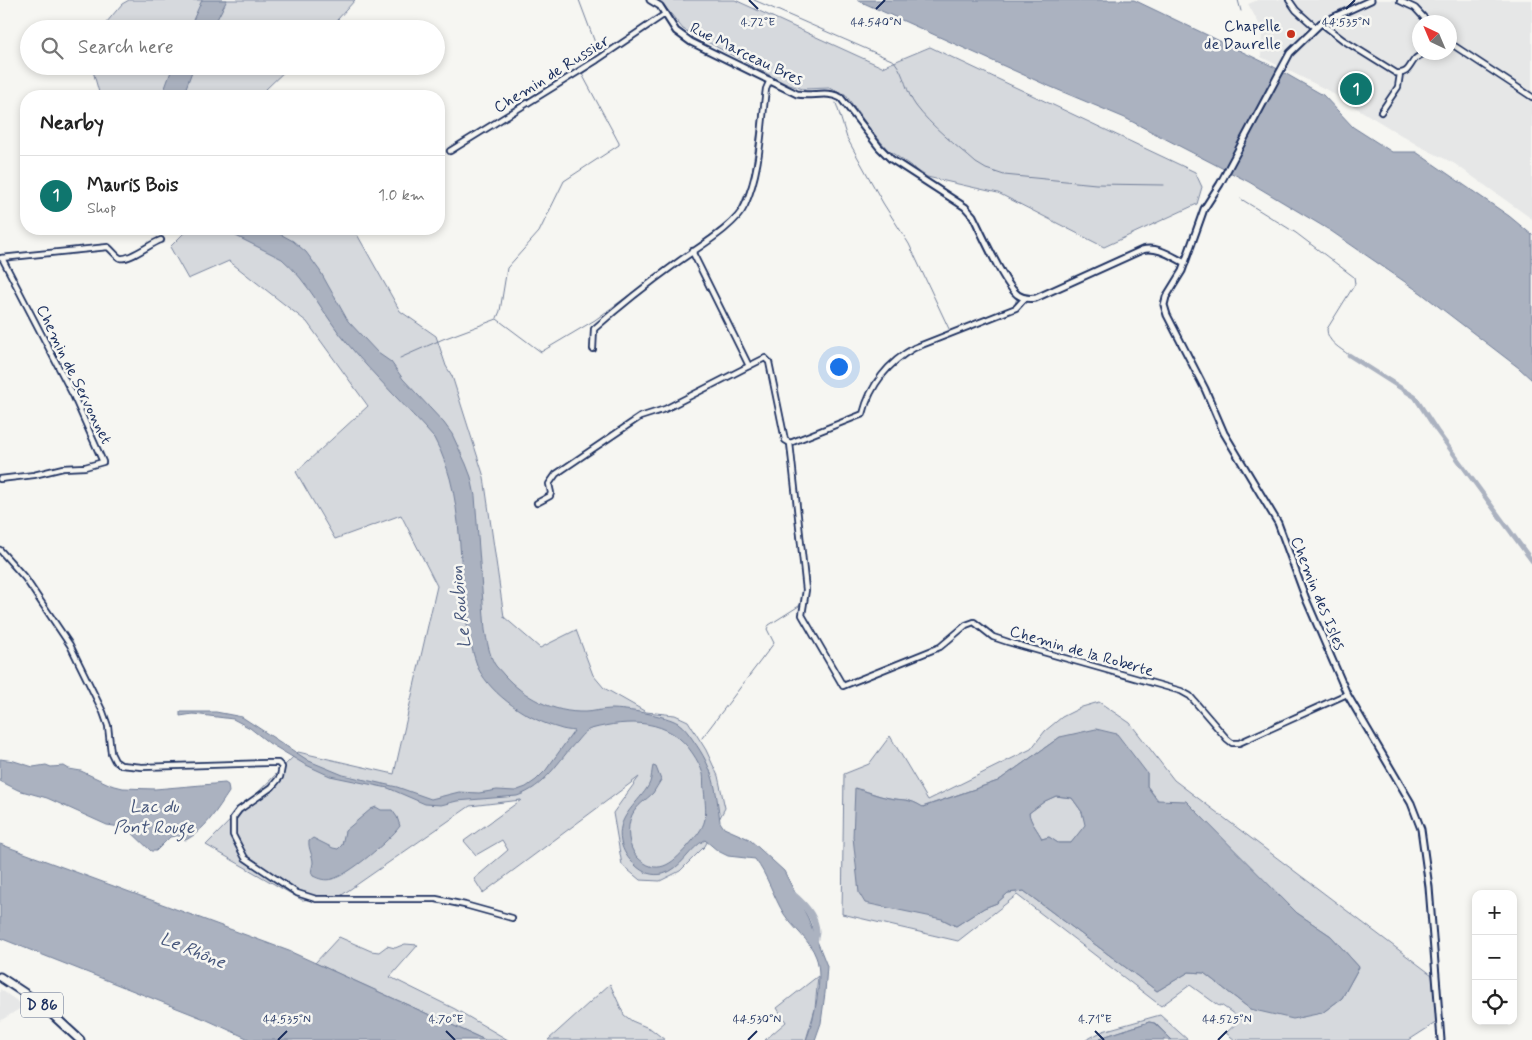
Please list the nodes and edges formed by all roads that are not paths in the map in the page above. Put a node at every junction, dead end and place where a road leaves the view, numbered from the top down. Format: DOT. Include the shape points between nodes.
graph roads {
  1 [pos="650,0"];
  2 [pos="1289,0"];
  3 [pos="1364,0"];
  4 [pos="1371,0"];
  5 [pos="1398,0"];
  6 [pos="1359,5"];
  7 [pos="665,14"];
  8 [pos="1422,15"];
  9 [pos="1321,23"];
  10 [pos="1315,28"];
  11 [pos="1457,49"];
  12 [pos="1414,60"];
  13 [pos="1400,74"];
  14 [pos="770,80"];
  15 [pos="1532,97"];
  16 [pos="1381,112"];
  17 [pos="450,151"];
  18 [pos="161,240"];
  19 [pos="692,252"];
  20 [pos="1,258"];
  21 [pos="1185,264"];
  22 [pos="1025,298"];
  23 [pos="593,349"];
  24 [pos="749,366"];
  25 [pos="788,443"];
  26 [pos="0,479"];
  27 [pos="537,503"];
  28 [pos="0,550"];
  29 [pos="1347,694"];
  30 [pos="512,918"];
  31 [pos="0,977"];
  32 [pos="80,1040"];
  33 [pos="1441,1040"];
  1 -- 7 [label="street, Rue Marceau Bres"];
  2 -- 10 [label="street"];
  3 -- 6 [label="street"];
  4 -- 6 [label="street, Chemin des Isles"];
  5 -- 8 [label="street"];
  6 -- 9 [label="street, Chemin des Isles"];
  7 -- 14 [label="street, Rue Marceau Bres" via="683,37"];
  7 -- 17 [label="street, Chemin de Russier"];
  9 -- 10 [label="street, Chemin des Isles"];
  9 -- 13 [label="street"];
  10 -- 21 [label="street, Chemin des Isles" via="1290,53 1204,210"];
  11 -- 15 [label="street"];
  12 -- 13 [label="street" via="1408,70"];
  13 -- 16 [label="street" via="1398,87"];
  14 -- 19 [label="street" via="766,89 758,160 744,208 725,228"];
  14 -- 22 [label="street, Rue Marceau Bres" via="797,94 829,94 841,98 891,159 973,216 1009,285"];
  18 -- 20 [label="street" via="126,258 119,258 108,247"];
  19 -- 23 [label="street" via="594,329"];
  19 -- 24 [label="street"];
  20 -- 26 [label="street, Chemin de Servonnet" via="6,262 74,397 103,462"];
  21 -- 22 [label="street" via="1151,248 1036,298"];
  21 -- 29 [label="street, Chemin des Isles" via="1166,297 1167,315 1224,433 1278,522 1306,599"];
  22 -- 25 [label="street" via="1016,308 1000,316 903,354 878,380 863,414"];
  24 -- 25 [label="street" via="765,358 769,362"];
  24 -- 27 [label="street" via="665,409 640,417 556,474 549,484 550,496"];
  25 -- 29 [label="street, Chemin de la Roberte" via="806,590 802,615 843,686 940,647 974,622 1008,642 1181,691 1190,696 1232,743 1240,743"];
  28 -- 30 [label="street" via="17,568 65,635 103,712 115,761 121,765 142,767 221,763 278,763 282,767 280,777 272,787 239,810 233,818 233,835 244,858 297,893 316,899 436,899"];
  29 -- 33 [label="street, Chemin des Isles" via="1411,803 1421,829"];
  31 -- 32 [label="main road, D 86" via="41,1004"];
}
